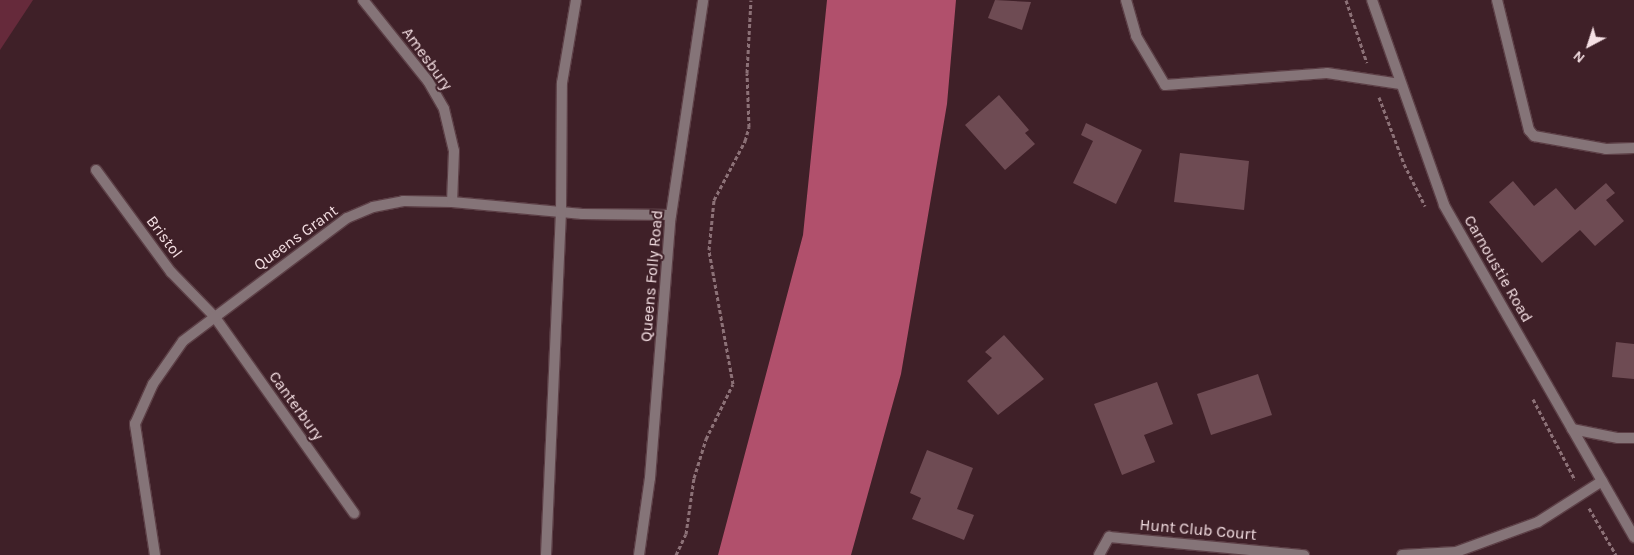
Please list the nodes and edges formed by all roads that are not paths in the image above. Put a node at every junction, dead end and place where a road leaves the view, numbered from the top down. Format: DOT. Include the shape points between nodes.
graph roads {
  1 [pos="363,0"];
  2 [pos="576,0"];
  3 [pos="703,0"];
  4 [pos="1126,0"];
  5 [pos="1372,0"];
  6 [pos="1497,0"];
  7 [pos="1400,84"];
  8 [pos="1634,148"];
  9 [pos="96,170"];
  10 [pos="452,202"];
  11 [pos="561,213"];
  12 [pos="671,215"];
  13 [pos="214,316"];
  14 [pos="1572,429"];
  15 [pos="1634,438"];
  16 [pos="1602,481"];
  17 [pos="354,513"];
  18 [pos="1634,537"];
  19 [pos="155,555"];
  20 [pos="546,555"];
  21 [pos="639,555"];
  22 [pos="1099,555"];
  23 [pos="1304,555"];
  24 [pos="1402,555"];
  1 -- 10 [label="street, Amesbury" via="428,81 444,109 454,151"];
  2 -- 11 [label="street" via="562,82"];
  3 -- 12 [label="street, Queens Folly Road"];
  4 -- 7 [label="street" via="1136,36 1164,85 1327,73"];
  5 -- 7 [label="street, Carnoustie Road"];
  6 -- 8 [label="street" via="1534,136 1606,149"];
  7 -- 14 [label="street, Carnoustie Road" via="1444,205"];
  9 -- 13 [label="street, Bristol" via="171,272"];
  10 -- 11 [label="street, Queens Grant"];
  10 -- 13 [label="street, Queens Grant" via="403,201 373,207 347,218"];
  11 -- 12 [label="street, Queens Grant"];
  11 -- 20 [label="street"];
  12 -- 21 [label="street, Queens Folly Road" via="650,478"];
  13 -- 17 [label="street, Canterbury"];
  13 -- 19 [label="street, Queens Grant" via="183,341 153,384 135,424"];
  14 -- 15 [label="street"];
  14 -- 16 [label="street, Carnoustie Road"];
  16 -- 18 [label="street, Carnoustie Road"];
  16 -- 24 [label="street" via="1538,522 1456,552"];
  22 -- 23 [label="street, Hunt Club Court" via="1109,537"];
}
